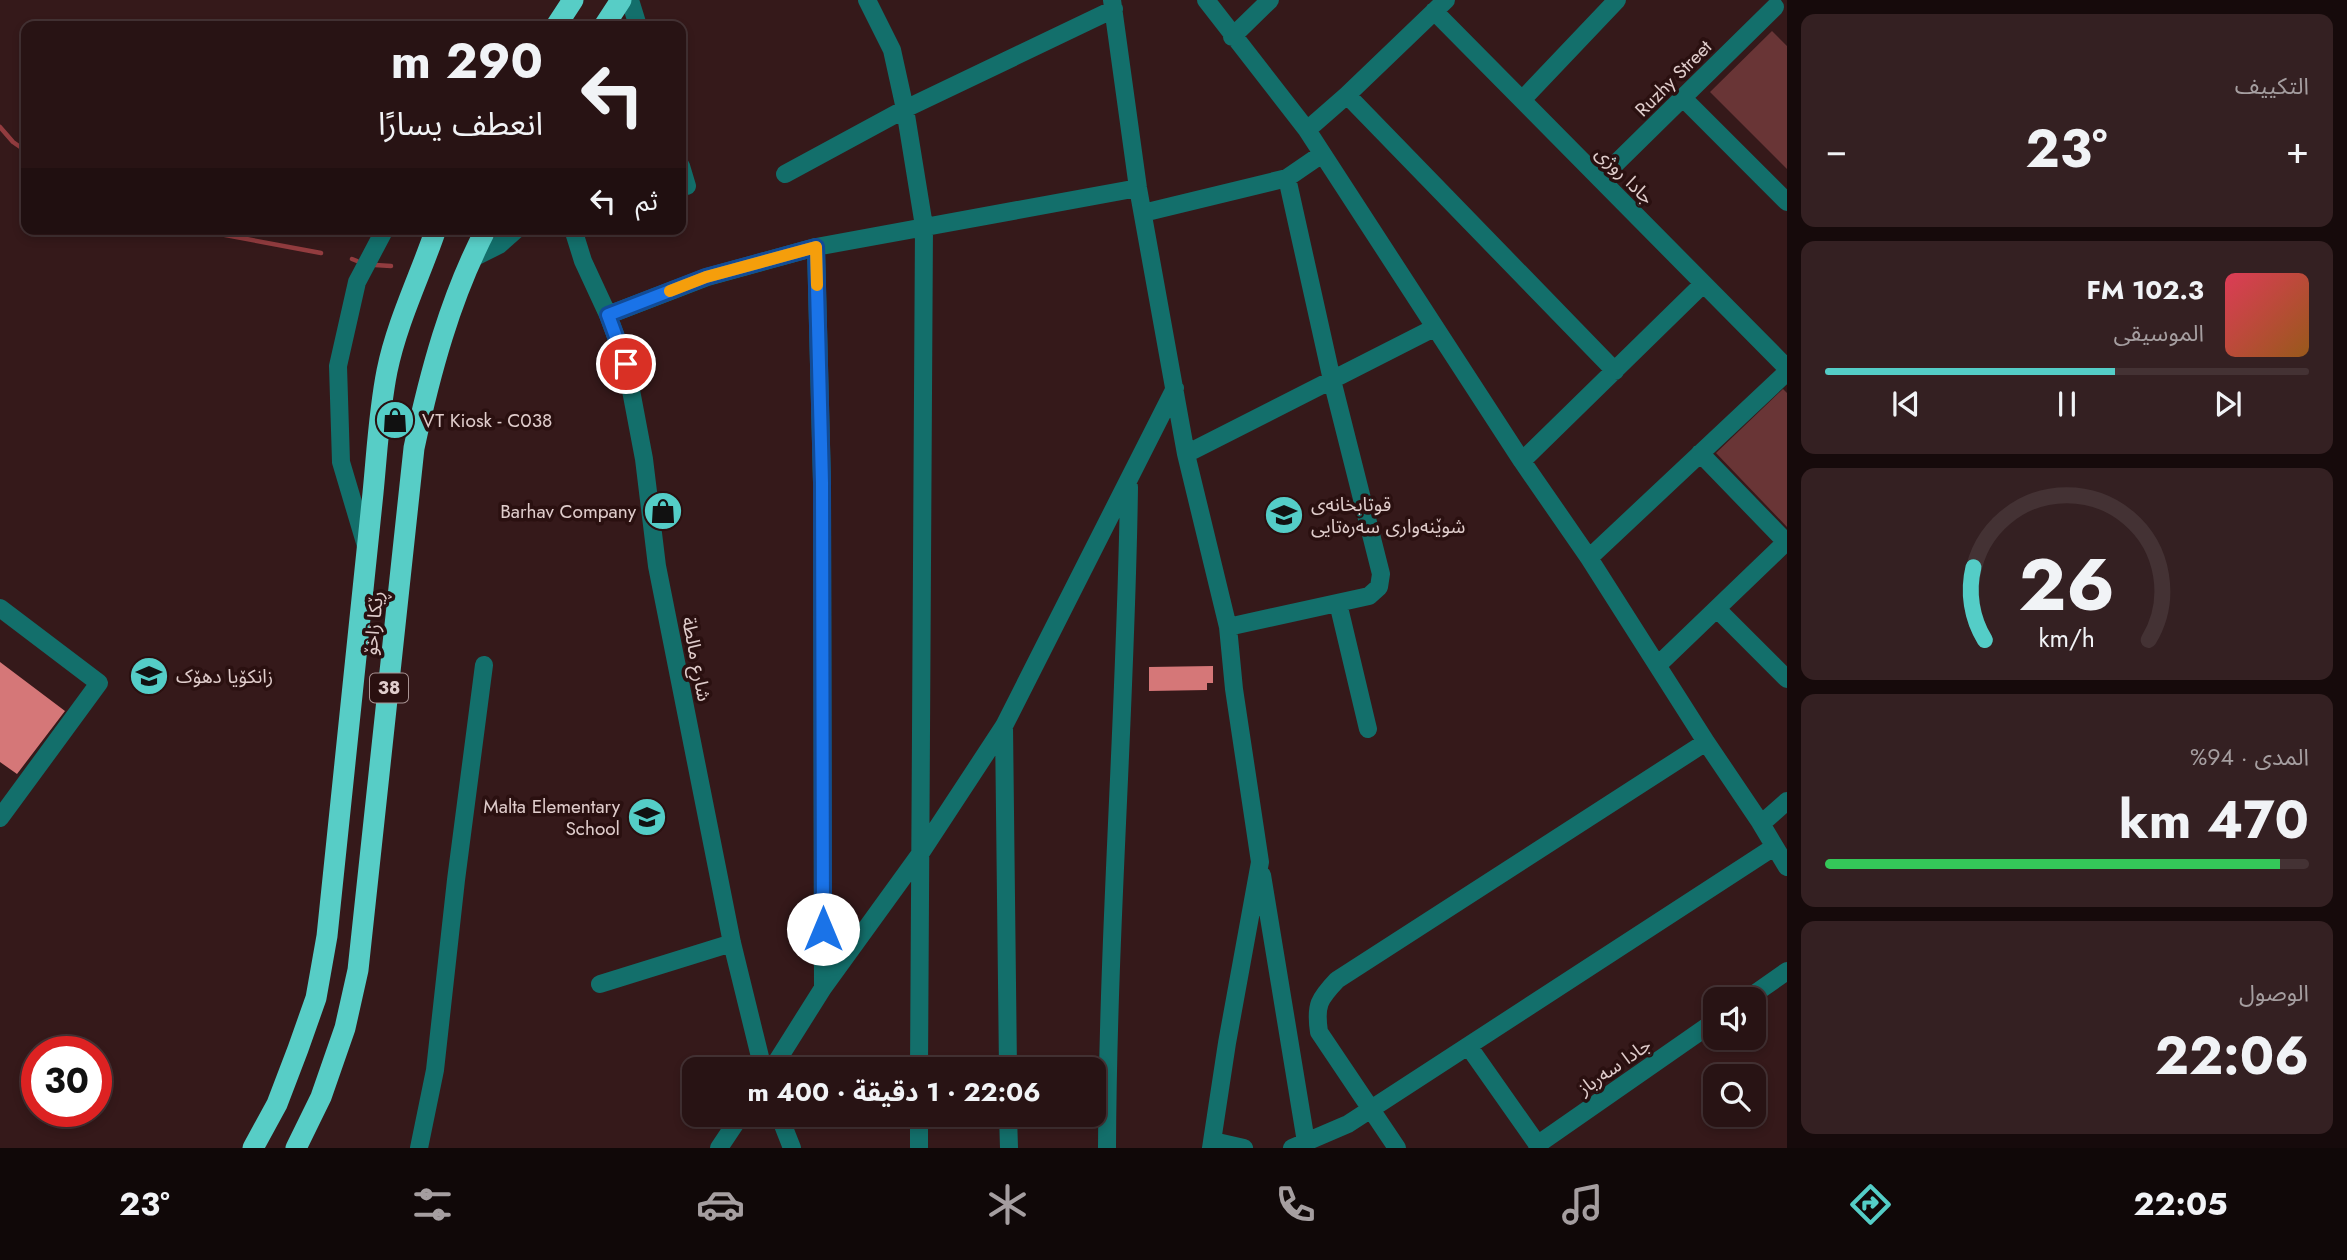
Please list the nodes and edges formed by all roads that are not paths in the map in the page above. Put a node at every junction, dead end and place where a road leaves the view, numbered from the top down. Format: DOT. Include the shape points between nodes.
graph roads {
  1 [pos="573,0"];
  2 [pos="621,0"];
  3 [pos="630,0"];
  4 [pos="867,0"];
  5 [pos="1206,0"];
  6 [pos="1270,0"];
  7 [pos="1617,0"];
  8 [pos="1113,4"];
  9 [pos="1440,6"];
  10 [pos="1776,9"];
  11 [pos="559,21"];
  12 [pos="607,21"];
  13 [pos="636,21"];
  14 [pos="1233,37"];
  15 [pos="1347,95"];
  16 [pos="1683,98"];
  17 [pos="1522,100"];
  18 [pos="905,110"];
  19 [pos="1307,131"];
  20 [pos="1322,154"];
  21 [pos="785,174"];
  22 [pos="1287,178"];
  23 [pos="1600,179"];
  24 [pos="686,183"];
  25 [pos="687,186"];
  26 [pos="1138,188"];
  27 [pos="1786,198"];
  28 [pos="1143,213"];
  29 [pos="924,226"];
  30 [pos="382,235"];
  31 [pos="434,235"];
  32 [pos="483,235"];
  33 [pos="510,235"];
  34 [pos="563,235"];
  35 [pos="575,235"];
  36 [pos="816,247"];
  37 [pos="471,259"];
  38 [pos="583,261"];
  39 [pos="1703,284"];
  40 [pos="608,315"];
  41 [pos="1434,328"];
  42 [pos="1787,370"];
  43 [pos="1615,371"];
  44 [pos="1332,380"];
  45 [pos="1175,388"];
  46 [pos="377,443"];
  47 [pos="414,448"];
  48 [pos="1700,453"];
  49 [pos="1186,454"];
  50 [pos="1521,461"];
  51 [pos="1129,481"];
  52 [pos="1786,542"];
  53 [pos="368,549"];
  54 [pos="1589,558"];
  55 [pos="1339,603"];
  56 [pos="0,608"];
  57 [pos="1717,609"];
  58 [pos="1228,627"];
  59 [pos="484,665"];
  60 [pos="1658,665"];
  61 [pos="1787,679"];
  62 [pos="1004,726"];
  63 [pos="1368,729"];
  64 [pos="1706,742"];
  65 [pos="6,796"];
  66 [pos="1787,801"];
  67 [pos="0,818"];
  68 [pos="1761,824"];
  69 [pos="1774,847"];
  70 [pos="920,854"];
  71 [pos="1260,862"];
  72 [pos="1787,867"];
  73 [pos="732,943"];
  74 [pos="1787,971"];
  75 [pos="600,984"];
  76 [pos="1764,987"];
  77 [pos="823,988"];
  78 [pos="1703,1029"];
  79 [pos="1469,1047"];
  80 [pos="760,1057"];
  81 [pos="780,1057"];
  82 [pos="919,1057"];
  83 [pos="1008,1057"];
  84 [pos="1371,1108"];
  85 [pos="733,1127"];
  86 [pos="784,1127"];
  87 [pos="919,1127"];
  88 [pos="1008,1127"];
  89 [pos="1212,1144"];
  90 [pos="1302,1145"];
  91 [pos="1538,1146"];
  92 [pos="253,1148"];
  93 [pos="296,1148"];
  94 [pos="419,1148"];
  95 [pos="719,1148"];
  96 [pos="792,1148"];
  97 [pos="919,1148"];
  98 [pos="1009,1148"];
  99 [pos="1107,1148"];
  100 [pos="1244,1148"];
  101 [pos="1397,1148"];
  1 -- 11 [label="highway"];
  2 -- 12 [label="highway"];
  3 -- 13 [label="street"];
  4 -- 18 [label="street" via="892,51"];
  5 -- 14 [label="street"];
  6 -- 14 [label="street"];
  7 -- 17 [label="street"];
  8 -- 18 [label="street"];
  8 -- 26 [label="street"];
  9 -- 15 [label="street"];
  9 -- 17 [label="street, جادا روژی"];
  10 -- 16 [label="street, Ruzhy Street"];
  14 -- 19 [label="street"];
  15 -- 19 [label="street"];
  15 -- 43 [label="street"];
  16 -- 23 [label="street, Ruzhy Street"];
  16 -- 27 [label="street"];
  17 -- 23 [label="street, جادا روژی"];
  18 -- 21 [label="street"];
  18 -- 29 [label="street"];
  19 -- 20 [label="street"];
  20 -- 22 [label="street"];
  20 -- 41 [label="street"];
  22 -- 28 [label="street"];
  22 -- 44 [label="street"];
  23 -- 39 [label="street, جادا روژی"];
  24 -- 25 [label="street"];
  26 -- 28 [label="street"];
  26 -- 29 [label="street"];
  28 -- 45 [label="street"];
  29 -- 36 [label="street"];
  29 -- 70 [label="street"];
  30 -- 53 [label="street" via="357,282 338,366 341,461"];
  31 -- 46 [label="highway, ڕێکا زاخۆ / 38" via="387,370"];
  32 -- 37 [label="highway, ڕێکا زاخۆ / 38"];
  33 -- 37 [label="street"];
  34 -- 38 [label="street, شارع مالطة"];
  35 -- 38 [label="street, شارع مالطة"];
  36 -- 40 [label="street" via="706,277"];
  36 -- 77 [label="street" via="822,483"];
  37 -- 47 [label="highway, ڕێکا زاخۆ / 38" via="440,346"];
  38 -- 40 [label="street, شارع مالطة"];
  39 -- 42 [label="street, جادا روژی"];
  39 -- 43 [label="street"];
  40 -- 73 [label="street, شارع مالطة" via="626,364 657,566"];
  41 -- 44 [label="street"];
  41 -- 50 [label="street"];
  42 -- 48 [label="street"];
  43 -- 50 [label="street"];
  44 -- 49 [label="street"];
  44 -- 55 [label="street" via="1381,574 1379,587 1368,596"];
  45 -- 49 [label="street"];
  45 -- 51 [label="street"];
  46 -- 47 [label="highway"];
  46 -- 53 [label="highway, ڕێکا زاخۆ / 38"];
  47 -- 93 [label="highway, ڕێکا زاخۆ / 38" via="358,970 345,1028 321,1097"];
  48 -- 52 [label="street"];
  48 -- 54 [label="street"];
  49 -- 58 [label="street"];
  50 -- 54 [label="street"];
  51 -- 62 [label="street"];
  51 -- 99 [label="street"];
  52 -- 57 [label="street"];
  53 -- 92 [label="highway, ڕێکا زاخۆ / 38" via="327,936 316,998 277,1104"];
  54 -- 60 [label="street"];
  55 -- 58 [label="street"];
  55 -- 63 [label="street"];
  56 -- 65 [label="street" via="99,683"];
  57 -- 60 [label="street"];
  57 -- 61 [label="street"];
  58 -- 71 [label="street"];
  59 -- 94 [label="street" via="435,1070"];
  60 -- 64 [label="street"];
  62 -- 70 [label="street"];
  62 -- 83 [label="street"];
  64 -- 68 [label="street"];
  64 -- 84 [label="street" via="1337,980 1321,997 1316,1013 1319,1032"];
  65 -- 67 [label="street"];
  66 -- 68 [label="street"];
  68 -- 69 [label="street"];
  69 -- 72 [label="street"];
  69 -- 79 [label="street"];
  70 -- 77 [label="street"];
  70 -- 82 [label="street"];
  71 -- 89 [label="street"];
  71 -- 90 [label="street"];
  73 -- 75 [label="street"];
  73 -- 80 [label="street, شارع مالطة"];
  74 -- 76 [label="street"];
  77 -- 81 [label="street"];
  78 -- 91 [label="street, جادا سەرباز"];
  79 -- 84 [label="street"];
  79 -- 91 [label="street"];
  84 -- 90 [label="street"];
  84 -- 101 [label="street"];
  85 -- 95 [label="street"];
  86 -- 96 [label="street"];
  87 -- 97 [label="street"];
  88 -- 98 [label="street"];
  89 -- 100 [label="street"];
}
